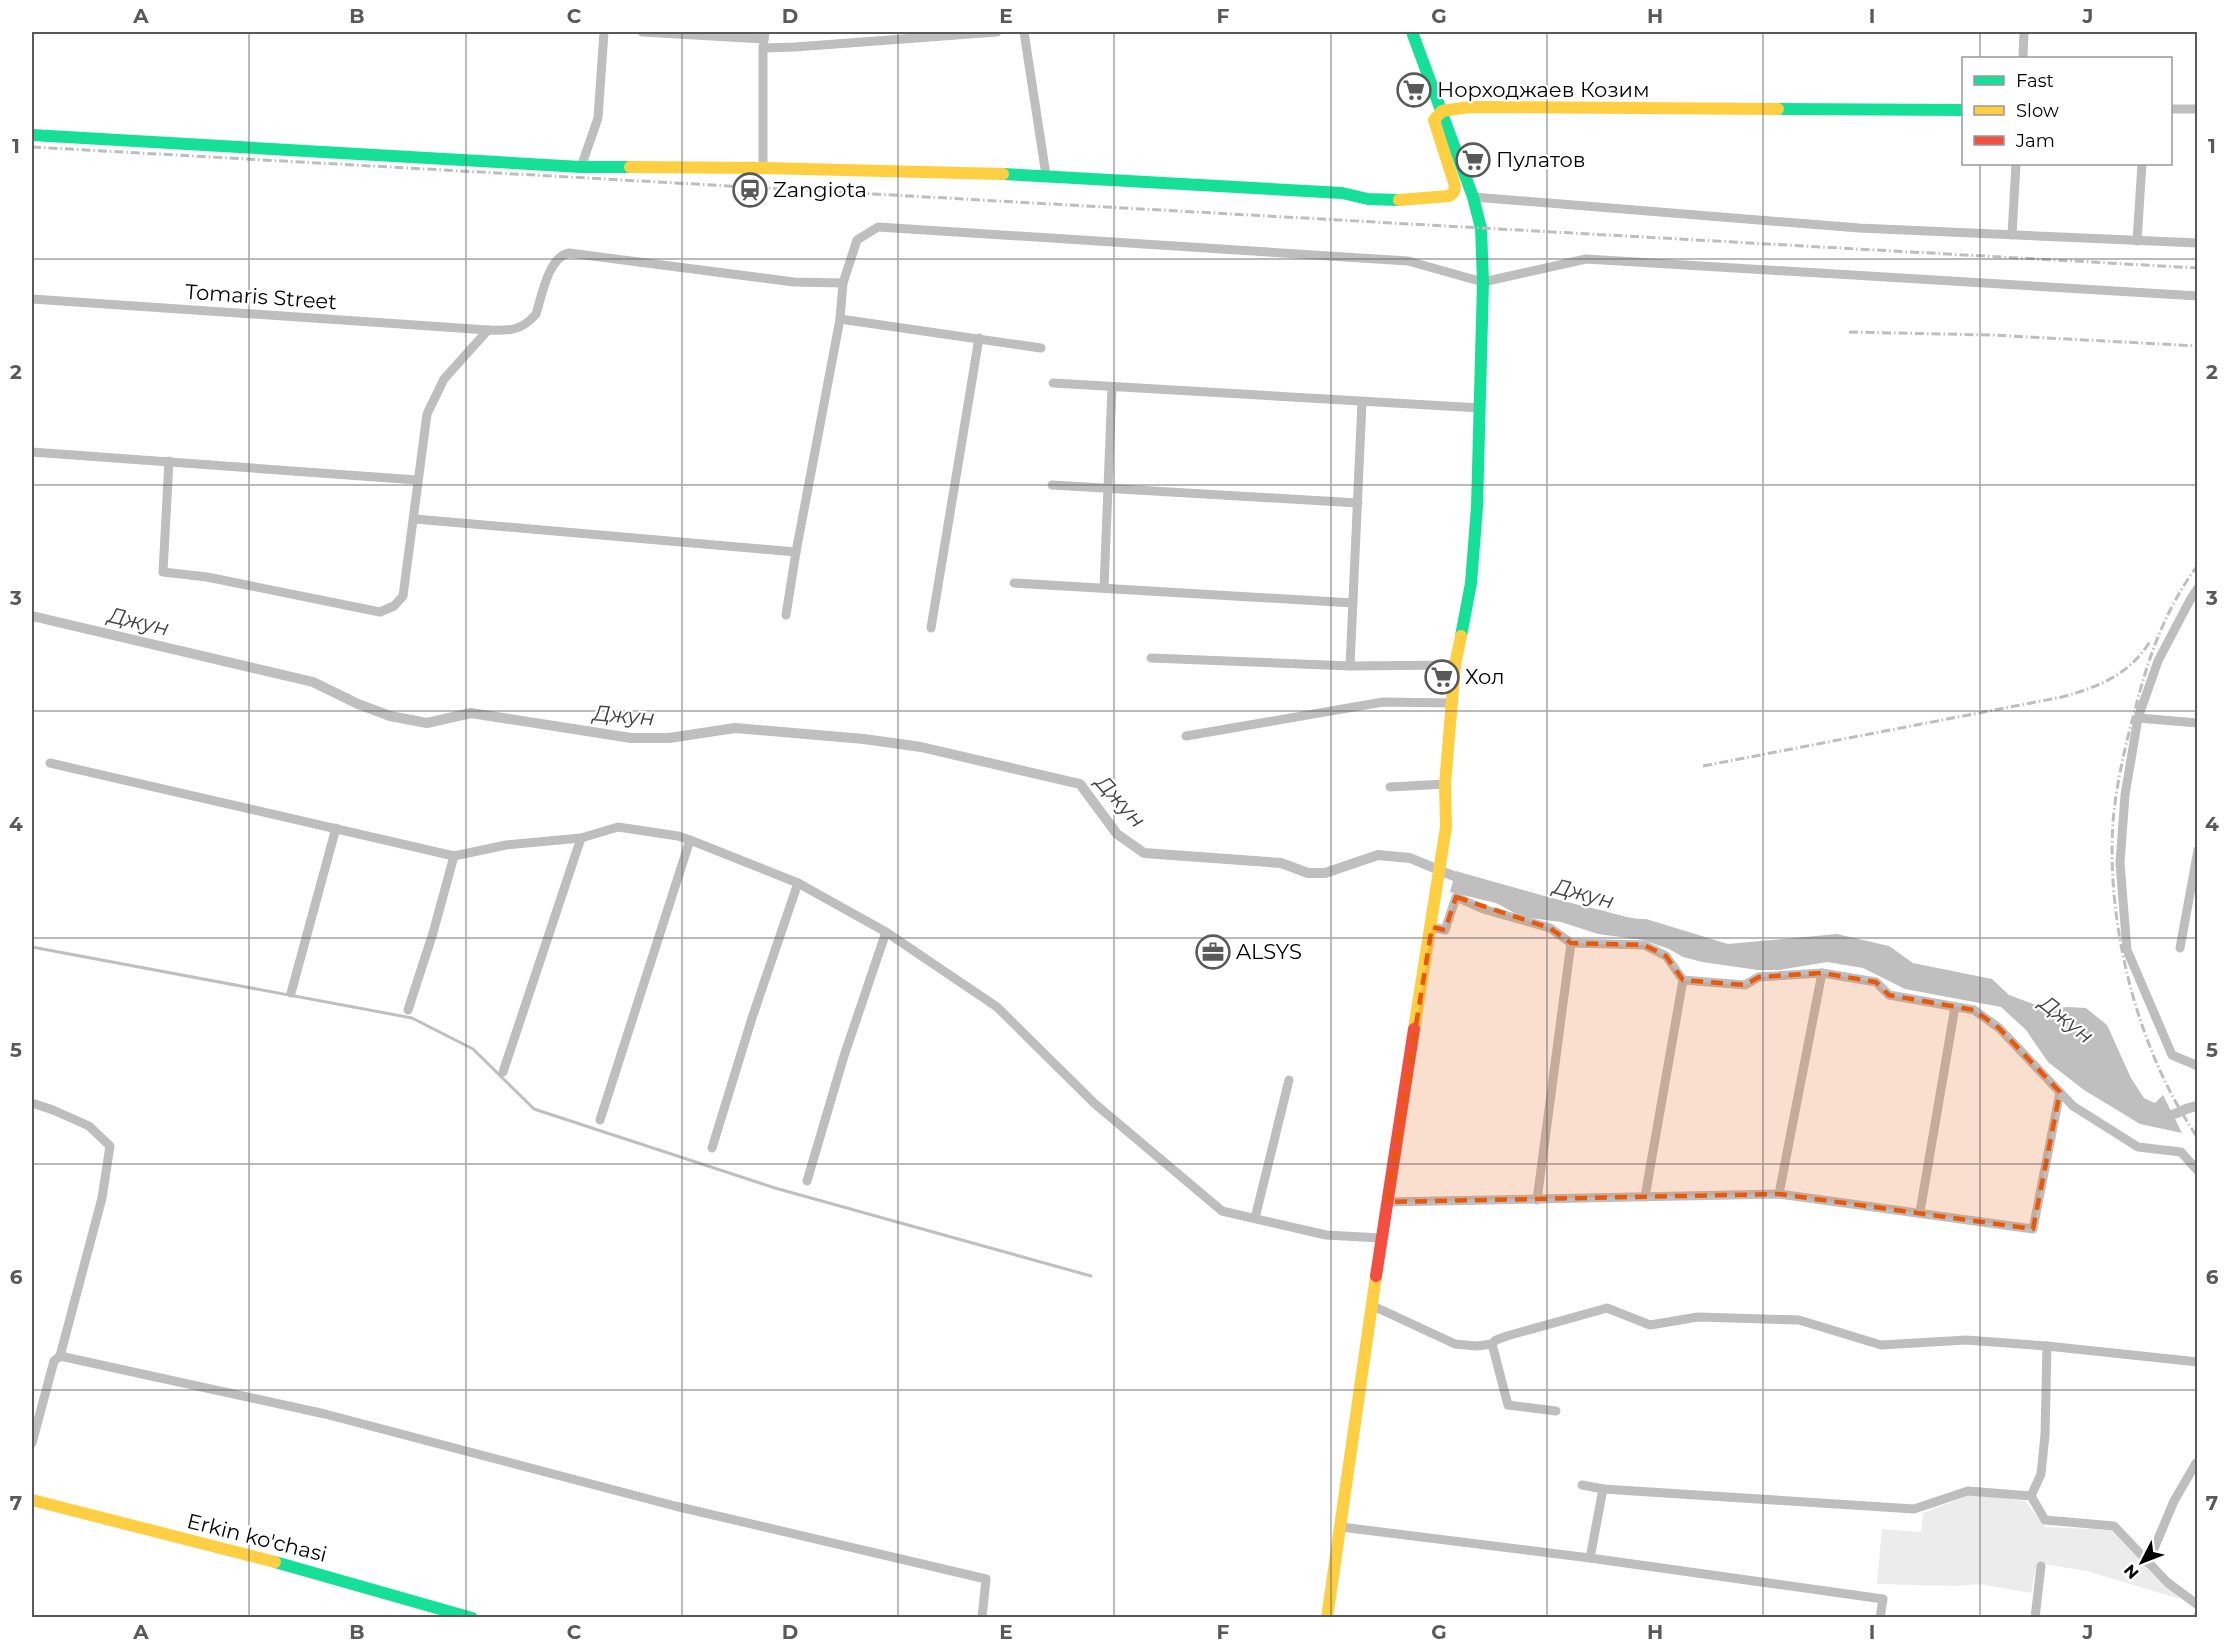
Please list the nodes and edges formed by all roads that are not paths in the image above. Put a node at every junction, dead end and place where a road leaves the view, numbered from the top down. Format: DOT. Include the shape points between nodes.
graph roads {
  1 [pos="604,32"];
  2 [pos="642,32"];
  3 [pos="997,32"];
  4 [pos="1024,32"];
  5 [pos="1412,32"];
  6 [pos="2024,32"];
  7 [pos="764,39"];
  8 [pos="2022,57"];
  9 [pos="2198,109"];
  10 [pos="1962,110"];
  11 [pos="1442,111"];
  12 [pos="2172,112"];
  13 [pos="32,135"];
  14 [pos="2016,165"];
  15 [pos="2142,165"];
  16 [pos="581,167"];
  17 [pos="763,168"];
  18 [pos="1046,175"];
  19 [pos="1473,197"];
  20 [pos="2012,235"];
  21 [pos="2137,241"];
  22 [pos="2198,243"];
  23 [pos="1483,282"];
  24 [pos="843,283"];
  25 [pos="2198,296"];
  26 [pos="32,300"];
  27 [pos="840,319"];
  28 [pos="488,330"];
  29 [pos="979,338"];
  30 [pos="1041,348"];
  31 [pos="1053,383"];
  32 [pos="1112,387"];
  33 [pos="1362,402"];
  34 [pos="1480,408"];
  35 [pos="32,452"];
  36 [pos="169,461"];
  37 [pos="417,480"];
  38 [pos="1052,484"];
  39 [pos="1107,489"];
  40 [pos="1358,503"];
  41 [pos="415,519"];
  42 [pos="796,552"];
  43 [pos="1014,583"];
  44 [pos="1104,588"];
  45 [pos="2198,588"];
  46 [pos="1353,603"];
  47 [pos="786,615"];
  48 [pos="931,628"];
  49 [pos="1151,658"];
  50 [pos="1455,665"];
  51 [pos="1350,666"];
  52 [pos="1453,703"];
  53 [pos="2138,718"];
  54 [pos="2198,723"];
  55 [pos="1186,736"];
  56 [pos="50,763"];
  57 [pos="1445,784"];
  58 [pos="1390,787"];
  59 [pos="336,828"];
  60 [pos="580,838"];
  61 [pos="690,840"];
  62 [pos="2198,850"];
  63 [pos="454,856"];
  64 [pos="798,883"];
  65 [pos="1432,927"];
  66 [pos="886,932"];
  67 [pos="1571,943"];
  68 [pos="2180,948"];
  69 [pos="1822,973"];
  70 [pos="1683,980"];
  71 [pos="291,993"];
  72 [pos="1955,1007"];
  73 [pos="408,1010"];
  74 [pos="2198,1066"];
  75 [pos="503,1072"];
  76 [pos="1289,1080"];
  77 [pos="2060,1092"];
  78 [pos="32,1103"];
  79 [pos="600,1120"];
  80 [pos="712,1148"];
  81 [pos="2198,1171"];
  82 [pos="807,1181"];
  83 [pos="1779,1194"];
  84 [pos="1645,1197"];
  85 [pos="1537,1200"];
  86 [pos="1387,1202"];
  87 [pos="1920,1212"];
  88 [pos="1255,1218"];
  89 [pos="1381,1238"];
  90 [pos="1371,1305"];
  91 [pos="1492,1344"];
  92 [pos="2047,1346"];
  93 [pos="60,1356"];
  94 [pos="2198,1362"];
  95 [pos="1556,1411"];
  96 [pos="32,1443"];
  97 [pos="2196,1463"];
  98 [pos="1582,1485"];
  99 [pos="1603,1489"];
  100 [pos="2031,1496"];
  101 [pos="33,1504"];
  102 [pos="1341,1527"];
  103 [pos="1590,1558"];
  104 [pos="2148,1563"];
  105 [pos="2041,1566"];
  106 [pos="2198,1605"];
  107 [pos="472,1617"];
  108 [pos="982,1617"];
  109 [pos="1327,1617"];
  110 [pos="1880,1617"];
  111 [pos="2035,1617"];
  1 -- 16 [label="street" via="598,118"];
  2 -- 7 [label="street"];
  3 -- 7 [label="street" via="795,47"];
  4 -- 18 [label="street"];
  5 -- 11 [label="main road"];
  6 -- 8 [label="street"];
  7 -- 17 [label="street"];
  9 -- 12 [label="street"];
  10 -- 11 [label="main road" via="1470,107"];
  11 -- 18 [label="main road" via="1433,124 1455,186 1449,195 1386,201 1357,199 1342,193"];
  11 -- 19 [label="main road"];
  13 -- 16 [label="main road"];
  14 -- 20 [label="street"];
  15 -- 21 [label="street"];
  16 -- 17 [label="main road"];
  17 -- 18 [label="main road"];
  19 -- 20 [label="street" via="1859,228"];
  19 -- 23 [label="main road" via="1481,228"];
  20 -- 21 [label="street"];
  21 -- 22 [label="street"];
  23 -- 24 [label="street" via="1407,261 878,227 857,240"];
  23 -- 25 [label="street" via="1586,259"];
  23 -- 34 [label="main road"];
  24 -- 27 [label="street"];
  24 -- 28 [label="street, Tomaris Street" via="794,282 569,253 555,261 531,321 509,332"];
  26 -- 28 [label="street, Tomaris Street"];
  27 -- 29 [label="street"];
  27 -- 42 [label="street"];
  28 -- 37 [label="street" via="444,379 427,414"];
  29 -- 30 [label="street"];
  29 -- 48 [label="street"];
  31 -- 32 [label="street"];
  32 -- 33 [label="street"];
  32 -- 39 [label="street"];
  33 -- 34 [label="street"];
  33 -- 40 [label="street"];
  34 -- 50 [label="main road" via="1471,583"];
  35 -- 36 [label="street"];
  36 -- 37 [label="street"];
  36 -- 41 [label="street" via="163,572 207,577 380,612 394,606 403,596"];
  37 -- 41 [label="street"];
  38 -- 39 [label="street"];
  39 -- 40 [label="street"];
  39 -- 44 [label="street"];
  40 -- 46 [label="street"];
  41 -- 42 [label="street"];
  42 -- 47 [label="street"];
  43 -- 44 [label="street"];
  44 -- 46 [label="street"];
  45 -- 53 [label="street" via="2158,661"];
  46 -- 51 [label="street"];
  49 -- 51 [label="street"];
  50 -- 51 [label="street"];
  50 -- 52 [label="main road"];
  52 -- 55 [label="street" via="1383,702"];
  52 -- 57 [label="main road"];
  53 -- 54 [label="street"];
  53 -- 74 [label="street" via="2125,795 2120,863 2127,950 2172,1055"];
  56 -- 59 [label="street"];
  57 -- 58 [label="street"];
  57 -- 65 [label="main road" via="1446,827"];
  59 -- 63 [label="street"];
  59 -- 71 [label="street"];
  60 -- 61 [label="street" via="618,827"];
  60 -- 63 [label="street" via="506,845"];
  60 -- 75 [label="street"];
  61 -- 64 [label="street"];
  61 -- 79 [label="street"];
  62 -- 68 [label="street"];
  63 -- 73 [label="street"];
  64 -- 66 [label="street"];
  64 -- 80 [label="street"];
  65 -- 67 [label="street" via="1445,930 1456,897 1550,928"];
  65 -- 86 [label="main road"];
  66 -- 82 [label="street"];
  66 -- 88 [label="street" via="997,1007 1094,1103 1222,1211"];
  67 -- 70 [label="street" via="1644,945 1666,956"];
  67 -- 85 [label="street"];
  69 -- 70 [label="street" via="1760,977 1745,985"];
  69 -- 72 [label="street" via="1876,982 1889,995"];
  69 -- 83 [label="street"];
  70 -- 84 [label="street"];
  72 -- 77 [label="street" via="1974,1010 1999,1028"];
  72 -- 87 [label="street"];
  76 -- 88 [label="street"];
  77 -- 81 [label="street" via="2073,1106 2138,1147 2181,1152"];
  77 -- 87 [label="street" via="2033,1229"];
  78 -- 93 [label="street" via="89,1126 110,1146 102,1198"];
  83 -- 84 [label="street"];
  83 -- 87 [label="street"];
  84 -- 85 [label="street"];
  85 -- 86 [label="street"];
  86 -- 89 [label="main road"];
  88 -- 89 [label="street" via="1326,1235"];
  89 -- 90 [label="main road"];
  90 -- 91 [label="street" via="1455,1344"];
  90 -- 102 [label="main road"];
  91 -- 92 [label="street" via="1507,1336 1607,1308 1650,1325 1698,1317 1799,1320 1881,1345 1966,1341"];
  91 -- 95 [label="street" via="1508,1405"];
  92 -- 94 [label="street"];
  92 -- 100 [label="street" via="2041,1474"];
  93 -- 96 [label="street" via="54,1361"];
  93 -- 108 [label="street" via="325,1414 675,1506 986,1579"];
  97 -- 104 [label="street" via="2174,1501"];
  98 -- 99 [label="street"];
  99 -- 100 [label="street" via="1914,1509 1968,1491"];
  99 -- 103 [label="street"];
  100 -- 104 [label="street" via="2045,1520 2114,1526"];
  101 -- 107 [label="main road, Erkin ko'chasi" via="339,1579"];
  102 -- 103 [label="street"];
  102 -- 109 [label="main road"];
  103 -- 110 [label="street" via="1883,1599"];
  104 -- 106 [label="street"];
  105 -- 111 [label="street"];
}
